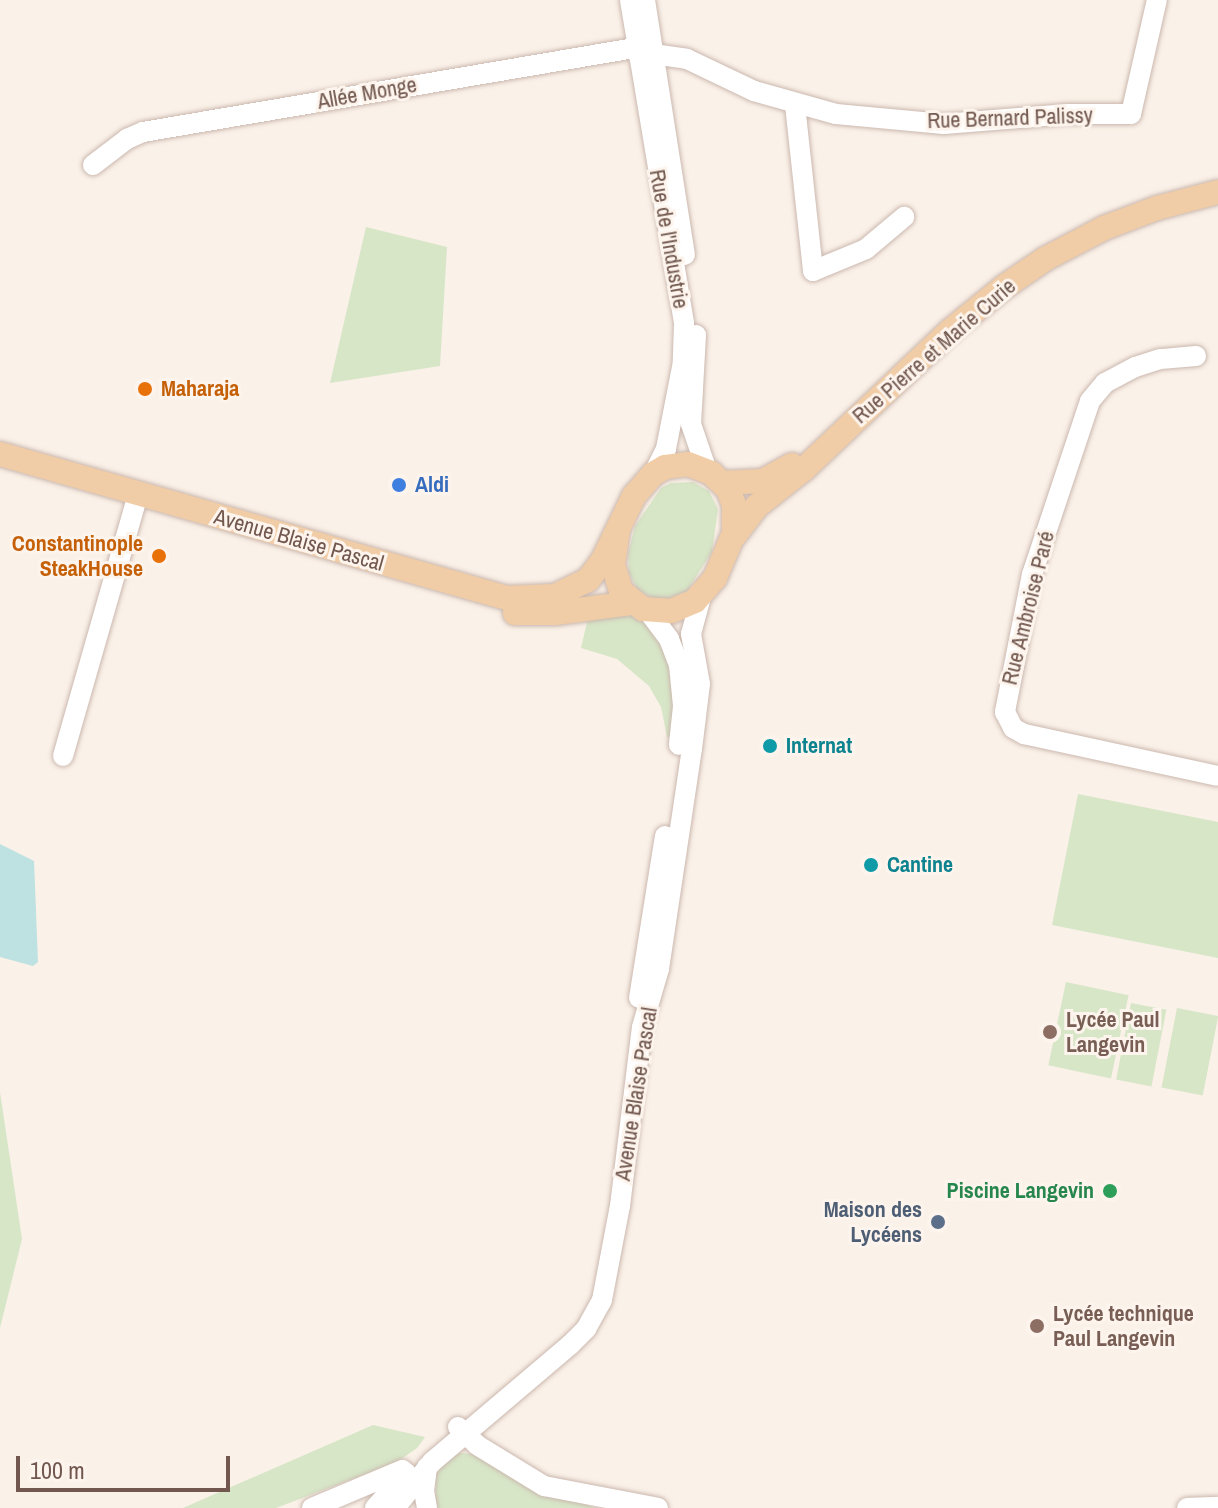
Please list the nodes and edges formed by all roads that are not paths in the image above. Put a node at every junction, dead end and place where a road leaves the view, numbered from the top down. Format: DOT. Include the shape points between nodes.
graph roads {
  1 [pos="630,0"];
  2 [pos="645,0"];
  3 [pos="1157,0"];
  4 [pos="646,51"];
  5 [pos="795,105"];
  6 [pos="93,165"];
  7 [pos="1218,181"];
  8 [pos="1218,192"];
  9 [pos="904,217"];
  10 [pos="1196,356"];
  11 [pos="0,454"];
  12 [pos="0,469"];
  13 [pos="653,474"];
  14 [pos="715,477"];
  15 [pos="136,501"];
  16 [pos="618,530"];
  17 [pos="731,545"];
  18 [pos="701,596"];
  19 [pos="640,607"];
  20 [pos="63,756"];
  21 [pos="1218,776"];
  22 [pos="462,1431"];
  23 [pos="423,1464"];
  24 [pos="353,1493"];
  25 [pos="381,1507"];
  26 [pos="1218,1507"];
  27 [pos="312,1508"];
  28 [pos="427,1508"];
  29 [pos="658,1508"];
  30 [pos="1187,1508"];
  1 -- 4 [label="street, Rue de l'Industrie"];
  2 -- 4 [label="street, Rue de l'Industrie"];
  3 -- 5 [label="street, Rue Bernard Palissy" via="1131,114 929,123"];
  4 -- 5 [label="street, Rue Bernard Palissy" via="687,59"];
  4 -- 6 [label="street, Allée Monge" via="143,132"];
  4 -- 13 [label="street, Rue de l'Industrie" via="685,333 666,449"];
  4 -- 14 [label="street, Rue de l'Industrie" via="697,336 692,431"];
  5 -- 9 [label="street" via="813,271 866,249"];
  7 -- 14 [label="main road, Rue Pierre et Marie Curie" via="1108,214 1017,260 928,331 794,464 763,481"];
  8 -- 17 [label="main road, Rue Pierre et Marie Curie" via="1104,228 997,292 751,511"];
  10 -- 21 [label="street, Rue Ambroise Paré" via="1135,367 1105,383 1090,401 1032,574 1005,712 1013,728 1024,734"];
  11 -- 15 [label="main road, Avenue Blaise Pascal"];
  12 -- 15 [label="main road, Avenue Blaise Pascal"];
  13 -- 14 [label="main road" via="679,464"];
  13 -- 16 [label="main road, Avenue Blaise Pascal" via="630,502"];
  14 -- 17 [label="main road, Avenue Blaise Pascal" via="732,497"];
  15 -- 16 [label="main road, Avenue Blaise Pascal" via="507,598 546,597 579,587 598,569"];
  15 -- 19 [label="main road, Avenue Blaise Pascal" via="429,593 517,613"];
  15 -- 20 [label="street"];
  16 -- 19 [label="main road, Avenue Blaise Pascal" via="614,571 621,591"];
  17 -- 18 [label="main road, Avenue Blaise Pascal"];
  18 -- 19 [label="main road, Avenue Blaise Pascal" via="677,610"];
  18 -- 22 [label="street, Avenue Blaise Pascal" via="691,634 699,674 698,707 659,969 642,1027 605,1291 592,1320 570,1345"];
  19 -- 22 [label="street, Avenue Blaise Pascal" via="664,630 676,656 683,716 594,1286 568,1330"];
  22 -- 23 [label="street, Avenue Blaise Pascal"];
  22 -- 29 [label="street" via="493,1456 550,1488"];
  23 -- 24 [label="street"];
  23 -- 25 [label="street, Avenue Blaise Pascal"];
  23 -- 28 [label="street"];
  24 -- 25 [label="street"];
  24 -- 27 [label="street"];
  26 -- 30 [label="street"];
}
